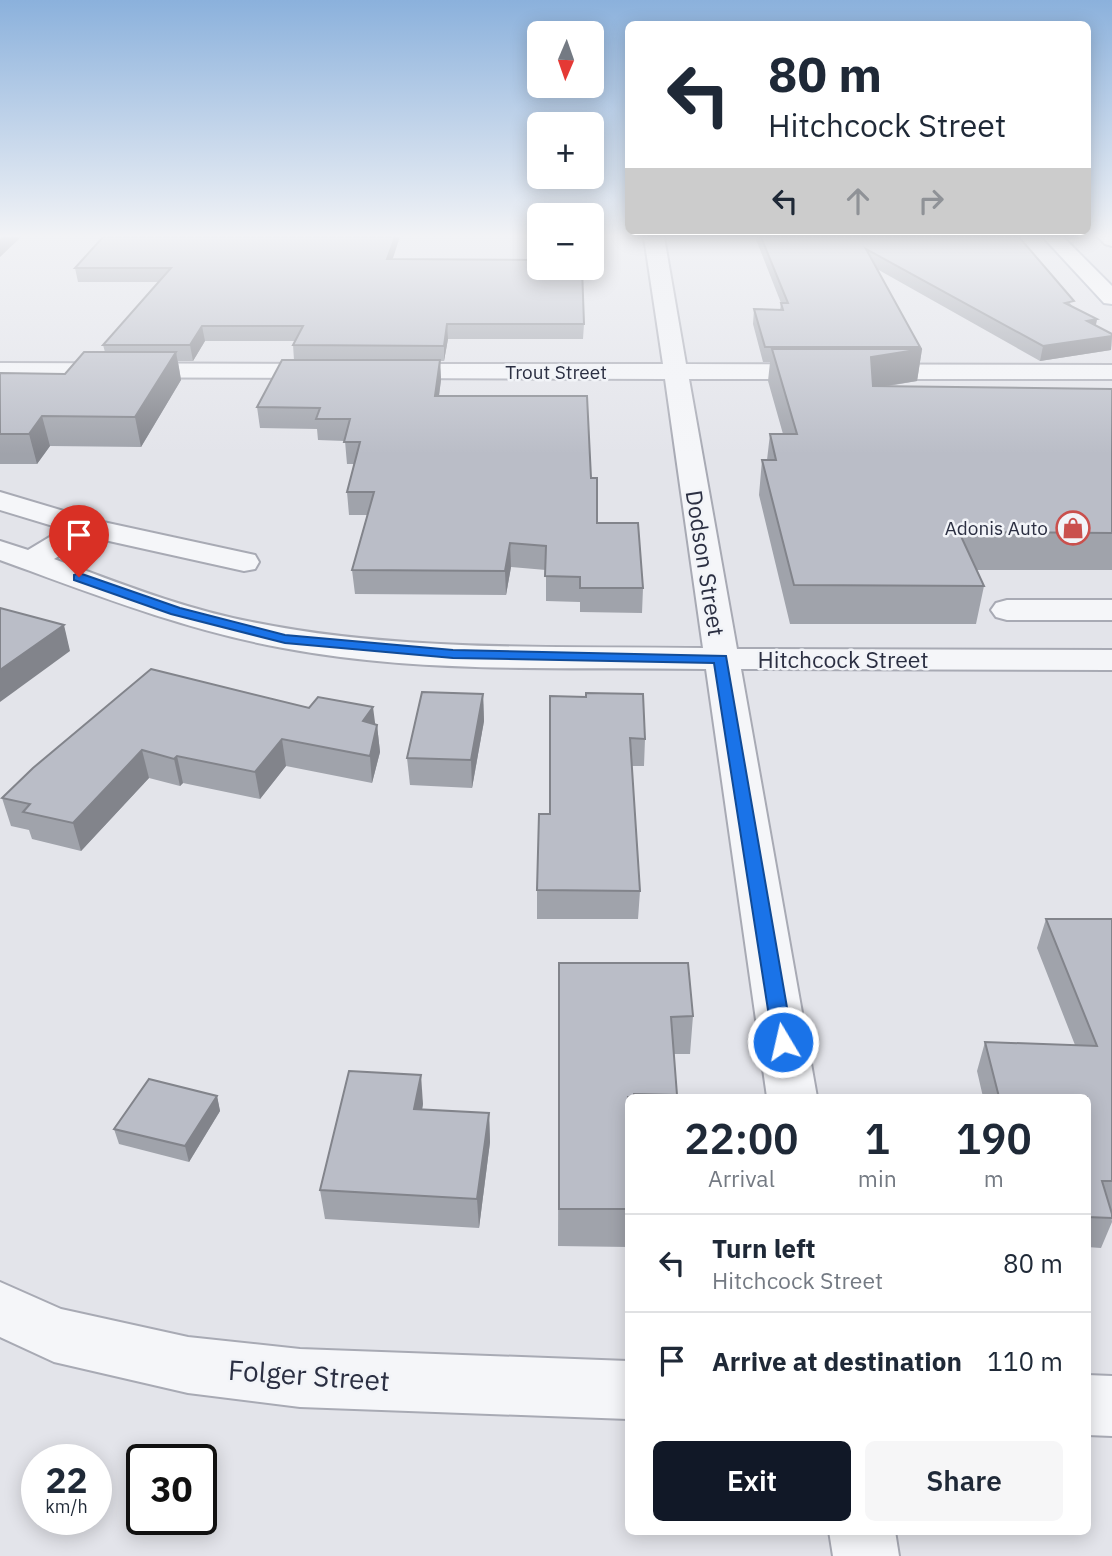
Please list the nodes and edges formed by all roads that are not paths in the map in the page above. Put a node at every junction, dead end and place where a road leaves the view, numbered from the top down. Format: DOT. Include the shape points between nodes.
graph roads {
  1 [pos="666,310"];
  2 [pos="0,370"];
  3 [pos="345,371"];
  4 [pos="373,371"];
  5 [pos="677,372"];
  6 [pos="1112,372"];
  7 [pos="0,501"];
  8 [pos="87,527"];
  9 [pos="15,555"];
  10 [pos="244,562"];
  11 [pos="1007,610"];
  12 [pos="1112,610"];
  13 [pos="721,659"];
  14 [pos="1112,660"];
  15 [pos="792,1094"];
  16 [pos="0,1308"];
  17 [pos="625,1390"];
  18 [pos="1091,1405"];
  19 [pos="1112,1406"];
  20 [pos="863,1535"];
  21 [pos="866,1556"];
  1 -- 5 [label="street, Dodson Street"];
  2 -- 3 [label="street"];
  4 -- 5 [label="street, Trout Street"];
  5 -- 6 [label="street, Trout Street"];
  5 -- 13 [label="street, Dodson Street"];
  7 -- 8 [label="street"];
  8 -- 9 [label="street"];
  8 -- 10 [label="street"];
  9 -- 13 [label="street, Hitchcock Street" via="176,611 285,639 453,654"];
  11 -- 12 [label="street"];
  13 -- 14 [label="street, Hitchcock Street"];
  13 -- 15 [label="street, Dodson Street"];
  16 -- 17 [label="street, Folger Street" via="54,1335 188,1365 300,1378"];
  18 -- 19 [label="street"];
  20 -- 21 [label="street"];
}
